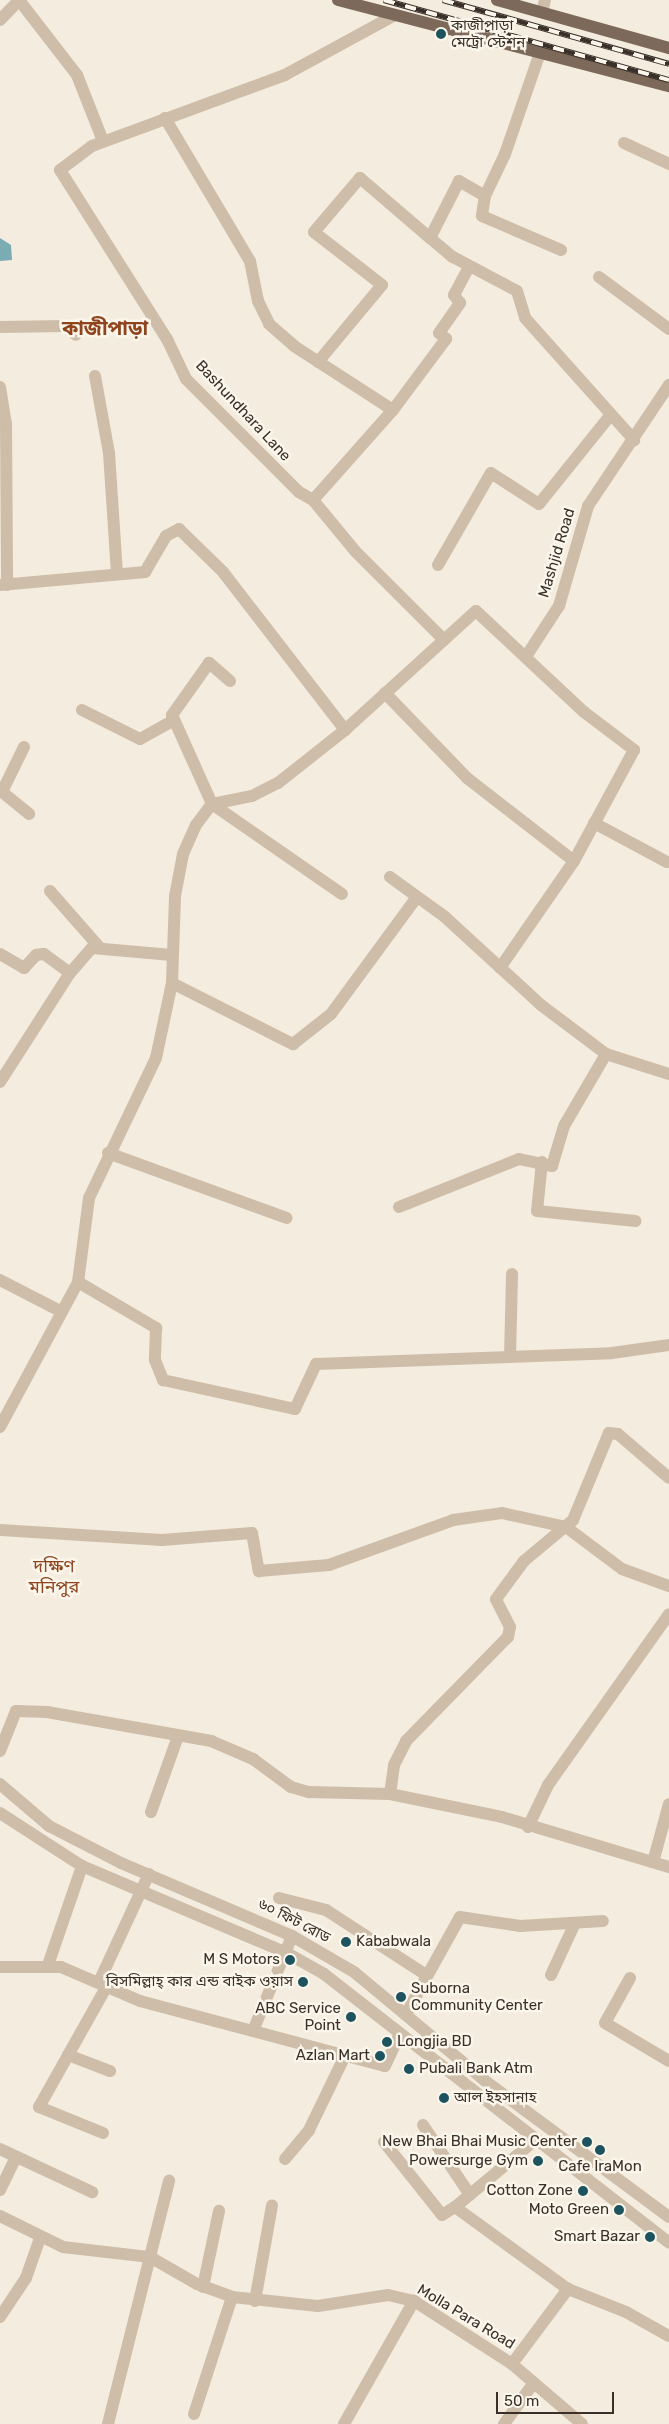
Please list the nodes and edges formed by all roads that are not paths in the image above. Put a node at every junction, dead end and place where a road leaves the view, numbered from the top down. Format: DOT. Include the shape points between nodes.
graph roads {
  1 [pos="19,0"];
  2 [pos="338,0"];
  3 [pos="498,0"];
  4 [pos="544,6"];
  5 [pos="394,15"];
  6 [pos="0,20"];
  7 [pos="669,48"];
  8 [pos="540,53"];
  9 [pos="669,86"];
  10 [pos="165,118"];
  11 [pos="103,141"];
  12 [pos="624,143"];
  13 [pos="669,164"];
  14 [pos="485,196"];
  15 [pos="430,238"];
  16 [pos="560,250"];
  17 [pos="469,267"];
  18 [pos="599,277"];
  19 [pos="0,327"];
  20 [pos="669,329"];
  21 [pos="76,335"];
  22 [pos="318,362"];
  23 [pos="95,376"];
  24 [pos="669,385"];
  25 [pos="0,387"];
  26 [pos="393,410"];
  27 [pos="609,418"];
  28 [pos="634,440"];
  29 [pos="313,500"];
  30 [pos="438,565"];
  31 [pos="117,574"];
  32 [pos="3,585"];
  33 [pos="444,640"];
  34 [pos="527,656"];
  35 [pos="230,681"];
  36 [pos="385,693"];
  37 [pos="82,710"];
  38 [pos="173,721"];
  39 [pos="345,730"];
  40 [pos="24,747"];
  41 [pos="2,783"];
  42 [pos="212,804"];
  43 [pos="29,814"];
  44 [pos="594,823"];
  45 [pos="574,861"];
  46 [pos="667,862"];
  47 [pos="390,877"];
  48 [pos="50,891"];
  49 [pos="342,894"];
  50 [pos="417,897"];
  51 [pos="100,948"];
  52 [pos="0,954"];
  53 [pos="172,955"];
  54 [pos="500,968"];
  55 [pos="70,973"];
  56 [pos="172,983"];
  57 [pos="606,1054"];
  58 [pos="669,1074"];
  59 [pos="0,1082"];
  60 [pos="108,1154"];
  61 [pos="542,1162"];
  62 [pos="399,1207"];
  63 [pos="287,1218"];
  64 [pos="635,1221"];
  65 [pos="512,1274"];
  66 [pos="0,1280"];
  67 [pos="78,1282"];
  68 [pos="60,1311"];
  69 [pos="669,1345"];
  70 [pos="510,1357"];
  71 [pos="0,1427"];
  72 [pos="669,1478"];
  73 [pos="564,1526"];
  74 [pos="0,1530"];
  75 [pos="669,1586"];
  76 [pos="669,1614"];
  77 [pos="178,1736"];
  78 [pos="0,1752"];
  79 [pos="0,1784"];
  80 [pos="390,1794"];
  81 [pos="669,1804"];
  82 [pos="151,1812"];
  83 [pos="0,1813"];
  84 [pos="528,1827"];
  85 [pos="90,1848"];
  86 [pos="653,1862"];
  87 [pos="82,1866"];
  88 [pos="669,1867"];
  89 [pos="150,1874"];
  90 [pos="142,1892"];
  91 [pos="279,1898"];
  92 [pos="603,1921"];
  93 [pos="575,1923"];
  94 [pos="292,1936"];
  95 [pos="285,1952"];
  96 [pos="48,1965"];
  97 [pos="0,1967"];
  98 [pos="552,1975"];
  99 [pos="426,1976"];
  100 [pos="630,1978"];
  101 [pos="103,1984"];
  102 [pos="374,1987"];
  103 [pos="362,2002"];
  104 [pos="406,2014"];
  105 [pos="253,2031"];
  106 [pos="400,2034"];
  107 [pos="68,2055"];
  108 [pos="345,2056"];
  109 [pos="669,2062"];
  110 [pos="110,2071"];
  111 [pos="422,2125"];
  112 [pos="102,2133"];
  113 [pos="534,2141"];
  114 [pos="384,2142"];
  115 [pos="0,2149"];
  116 [pos="16,2157"];
  117 [pos="285,2159"];
  118 [pos="169,2180"];
  119 [pos="624,2185"];
  120 [pos="0,2190"];
  121 [pos="92,2192"];
  122 [pos="470,2195"];
  123 [pos="613,2200"];
  124 [pos="272,2206"];
  125 [pos="455,2207"];
  126 [pos="219,2211"];
  127 [pos="0,2216"];
  128 [pos="669,2217"];
  129 [pos="40,2238"];
  130 [pos="669,2243"];
  131 [pos="150,2258"];
  132 [pos="203,2287"];
  133 [pos="568,2288"];
  134 [pos="232,2297"];
  135 [pos="414,2301"];
  136 [pos="255,2302"];
  137 [pos="0,2317"];
  138 [pos="669,2336"];
  139 [pos="512,2364"];
  140 [pos="533,2384"];
  141 [pos="194,2414"];
  142 [pos="108,2424"];
  143 [pos="344,2424"];
  144 [pos="504,2424"];
  145 [pos="582,2424"];
  1 -- 6 [label="street"];
  1 -- 11 [label="street" via="77,75"];
  2 -- 5 [label="main road"];
  3 -- 4 [label="main road"];
  4 -- 7 [label="main road"];
  5 -- 8 [label="main road"];
  5 -- 10 [label="street" via="285,75"];
  8 -- 9 [label="main road"];
  8 -- 14 [label="street" via="505,154"];
  10 -- 11 [label="street"];
  10 -- 22 [label="street" via="250,261 258,301 269,324"];
  11 -- 29 [label="street, Bashundhara Lane" via="60,170 167,339 186,378 298,492"];
  12 -- 13 [label="street"];
  14 -- 15 [label="street" via="459,181"];
  14 -- 16 [label="street" via="482,216"];
  15 -- 17 [label="street"];
  15 -- 22 [label="street" via="360,178 314,232 382,285"];
  17 -- 26 [label="street" via="454,295 460,303 439,333 446,339"];
  17 -- 27 [label="street" via="517,292 525,318"];
  18 -- 20 [label="street"];
  19 -- 21 [label="street" via="65,326"];
  22 -- 26 [label="street"];
  23 -- 31 [label="street" via="109,453"];
  24 -- 28 [label="street, Mashjid Road"];
  25 -- 32 [label="street" via="6,423"];
  26 -- 29 [label="street"];
  27 -- 28 [label="street"];
  27 -- 30 [label="street" via="539,504 491,473"];
  28 -- 34 [label="street, Mashjid Road" via="588,506 559,606"];
  29 -- 33 [label="street, Bashundhara Lane" via="355,550"];
  31 -- 32 [label="street"];
  31 -- 39 [label="street" via="145,572 166,536 179,529 223,572"];
  33 -- 34 [label="street" via="476,611"];
  33 -- 36 [label="street"];
  34 -- 44 [label="street" via="584,712 634,750"];
  35 -- 38 [label="street" via="209,664 172,715"];
  36 -- 39 [label="street"];
  36 -- 45 [label="street" via="467,778"];
  37 -- 38 [label="street" via="140,739"];
  38 -- 42 [label="street"];
  39 -- 42 [label="street" via="278,783 252,796"];
  40 -- 41 [label="street"];
  41 -- 43 [label="street" via="4,798"];
  42 -- 49 [label="street"];
  42 -- 53 [label="street" via="183,854"];
  44 -- 45 [label="street"];
  44 -- 46 [label="street"];
  45 -- 54 [label="street"];
  47 -- 50 [label="street"];
  48 -- 51 [label="street"];
  50 -- 54 [label="street"];
  50 -- 56 [label="street" via="331,1014 293,1044"];
  51 -- 53 [label="street"];
  51 -- 55 [label="street" via="82,956"];
  52 -- 55 [label="street" via="24,968 36,955 44,954"];
  53 -- 56 [label="street"];
  54 -- 57 [label="street"];
  55 -- 59 [label="street"];
  56 -- 60 [label="street" via="156,1058"];
  57 -- 58 [label="street"];
  57 -- 61 [label="street" via="564,1126 552,1166"];
  60 -- 63 [label="street"];
  60 -- 67 [label="street" via="84,1220"];
  61 -- 62 [label="street" via="519,1159"];
  61 -- 64 [label="street" via="537,1211"];
  65 -- 70 [label="street"];
  66 -- 68 [label="street"];
  67 -- 68 [label="street"];
  67 -- 70 [label="street" via="156,1328 155,1360 163,1380 295,1409 316,1364"];
  68 -- 71 [label="street"];
  69 -- 70 [label="street" via="612,1353"];
  72 -- 73 [label="street" via="618,1434 609,1433 585,1494"];
  73 -- 74 [label="street" via="510,1514 480,1513 329,1565 259,1571 252,1533 162,1540"];
  73 -- 75 [label="street" via="622,1569"];
  73 -- 80 [label="street" via="524,1561 496,1599 510,1627 508,1637 406,1741 394,1765"];
  76 -- 84 [label="street" via="553,1778"];
  77 -- 78 [label="street" via="111,1721 16,1711"];
  77 -- 80 [label="street" via="233,1749 300,1790 375,1797"];
  77 -- 82 [label="street"];
  79 -- 85 [label="street, ৬০ ফিট রোড" via="27,1810"];
  80 -- 84 [label="street" via="476,1811"];
  81 -- 86 [label="street"];
  83 -- 87 [label="street"];
  84 -- 86 [label="street"];
  85 -- 87 [label="street"];
  85 -- 89 [label="street, ৬০ ফিট রোড"];
  86 -- 88 [label="street"];
  87 -- 90 [label="street"];
  87 -- 96 [label="street"];
  89 -- 90 [label="street"];
  89 -- 94 [label="street, ৬০ ফিট রোড"];
  90 -- 95 [label="street"];
  90 -- 101 [label="street"];
  91 -- 99 [label="street" via="326,1910"];
  92 -- 93 [label="street"];
  93 -- 98 [label="street"];
  93 -- 99 [label="street" via="520,1926 460,1917"];
  94 -- 95 [label="street"];
  94 -- 102 [label="street, ৬০ ফিট রোড"];
  95 -- 103 [label="street"];
  95 -- 105 [label="street"];
  96 -- 97 [label="street" via="12,1970"];
  96 -- 101 [label="street"];
  99 -- 104 [label="street"];
  100 -- 109 [label="street" via="604,2023"];
  101 -- 105 [label="street" via="140,2001"];
  101 -- 107 [label="street"];
  102 -- 103 [label="street"];
  102 -- 104 [label="street, ৬০ ফিট রোড"];
  103 -- 106 [label="street"];
  104 -- 119 [label="street, ৬০ ফিট রোড" via="484,2080"];
  105 -- 108 [label="street"];
  106 -- 108 [label="street" via="385,2066"];
  106 -- 113 [label="street"];
  107 -- 110 [label="street"];
  107 -- 112 [label="street" via="39,2107 85,2130"];
  108 -- 117 [label="street" via="309,2130"];
  111 -- 122 [label="street"];
  113 -- 122 [label="street"];
  113 -- 123 [label="street"];
  114 -- 125 [label="street" via="442,2215"];
  115 -- 116 [label="street"];
  116 -- 120 [label="street"];
  116 -- 121 [label="street"];
  118 -- 131 [label="street"];
  119 -- 123 [label="street"];
  119 -- 128 [label="street, ৬০ ফিট রোড"];
  122 -- 125 [label="street"];
  123 -- 130 [label="street"];
  124 -- 136 [label="street"];
  125 -- 133 [label="street"];
  126 -- 132 [label="street"];
  127 -- 129 [label="street, Molla Para Road"];
  129 -- 131 [label="street, Molla Para Road" via="64,2246"];
  129 -- 137 [label="street" via="26,2278"];
  131 -- 132 [label="street, Molla Para Road"];
  131 -- 142 [label="street"];
  132 -- 134 [label="street, Molla Para Road"];
  133 -- 138 [label="street" via="626,2312"];
  133 -- 139 [label="street"];
  134 -- 136 [label="street, Molla Para Road"];
  134 -- 141 [label="street"];
  135 -- 136 [label="street, Molla Para Road" via="388,2295 318,2306"];
  135 -- 139 [label="street, Molla Para Road"];
  135 -- 143 [label="street"];
  139 -- 140 [label="street, Molla Para Road"];
  140 -- 144 [label="street"];
  140 -- 145 [label="street, Molla Para Road"];
}
